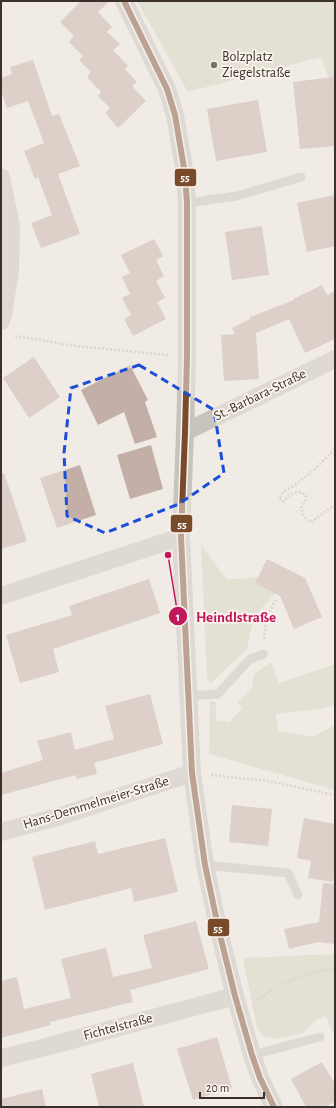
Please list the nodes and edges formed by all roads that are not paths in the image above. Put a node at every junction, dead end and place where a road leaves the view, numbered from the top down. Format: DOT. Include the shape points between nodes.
graph roads {
  1 [pos="124,1"];
  2 [pos="1,177"];
  3 [pos="301,177"];
  4 [pos="187,203"];
  5 [pos="1,321"];
  6 [pos="335,359"];
  7 [pos="185,432"];
  8 [pos="181,537"];
  9 [pos="1,596"];
  10 [pos="263,654"];
  11 [pos="188,696"];
  12 [pos="192,773"];
  13 [pos="1,832"];
  14 [pos="205,865"];
  15 [pos="298,895"];
  16 [pos="237,1004"];
  17 [pos="320,1037"];
  18 [pos="252,1055"];
  19 [pos="1,1058"];
  20 [pos="274,1107"];
  1 -- 4 [label="street" via="167,89 181,145"];
  2 -- 5 [label="street" via="11,226 10,271"];
  3 -- 4 [label="lane" via="238,196"];
  4 -- 7 [label="street"];
  6 -- 7 [label="street, St.-Barbara-Straße"];
  7 -- 8 [label="street"];
  8 -- 9 [label="street"];
  8 -- 11 [label="street"];
  10 -- 11 [label="lane" via="250,660 218,694"];
  11 -- 12 [label="street"];
  12 -- 13 [label="street, Hans-Demmelmeier-Straße" via="61,816"];
  12 -- 14 [label="street"];
  14 -- 15 [label="lane" via="288,873"];
  14 -- 16 [label="street"];
  16 -- 18 [label="street"];
  16 -- 19 [label="street, Fichtelstraße"];
  17 -- 18 [label="lane"];
  18 -- 20 [label="street"];
}
